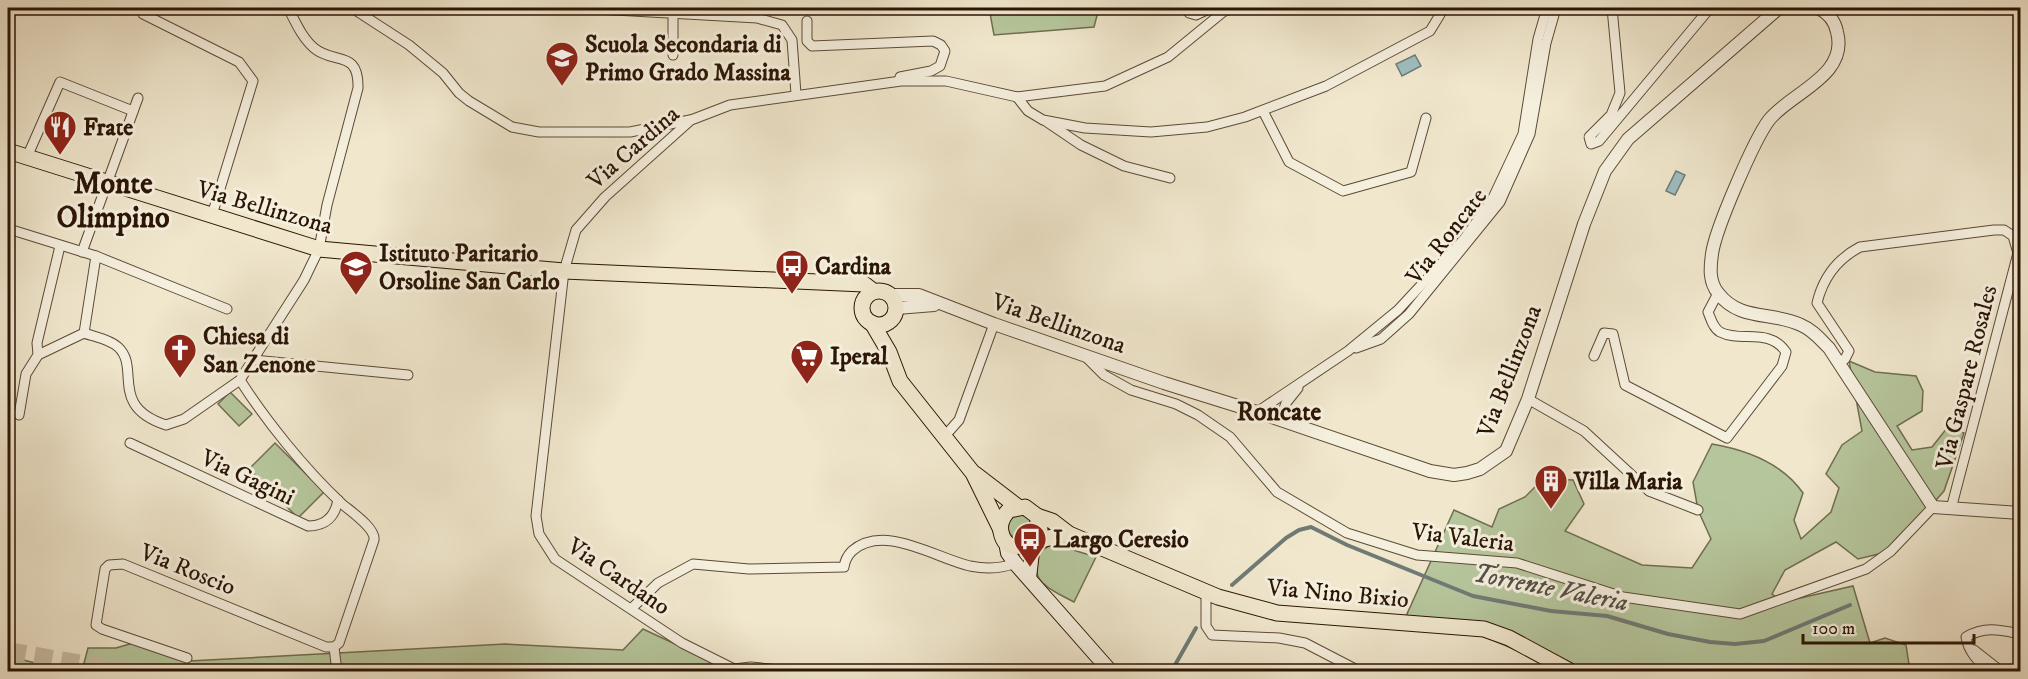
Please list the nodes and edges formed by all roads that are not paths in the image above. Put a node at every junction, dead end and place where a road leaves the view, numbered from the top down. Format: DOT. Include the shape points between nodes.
graph roads {
  1 [pos="288,8"];
  2 [pos="352,8"];
  3 [pos="1186,8"];
  4 [pos="1210,8"];
  5 [pos="1233,8"];
  6 [pos="1444,8"];
  7 [pos="1547,8"];
  8 [pos="1556,8"];
  9 [pos="1611,8"];
  10 [pos="1710,8"];
  11 [pos="1779,8"];
  12 [pos="1818,8"];
  13 [pos="597,9"];
  14 [pos="674,12"];
  15 [pos="143,14"];
  16 [pos="807,21"];
  17 [pos="673,55"];
  18 [pos="842,91"];
  19 [pos="796,94"];
  20 [pos="1017,97"];
  21 [pos="138,98"];
  22 [pos="133,111"];
  23 [pos="1263,111"];
  24 [pos="1425,118"];
  25 [pos="691,120"];
  26 [pos="1043,120"];
  27 [pos="8,152"];
  28 [pos="27,157"];
  29 [pos="1170,178"];
  30 [pos="106,183"];
  31 [pos="212,215"];
  32 [pos="9,230"];
  33 [pos="8,243"];
  34 [pos="60,246"];
  35 [pos="319,249"];
  36 [pos="82,252"];
  37 [pos="96,256"];
  38 [pos="564,271"];
  39 [pos="840,285"];
  40 [pos="873,291"];
  41 [pos="1718,293"];
  42 [pos="893,308"];
  43 [pos="227,309"];
  44 [pos="862,309"];
  45 [pos="872,323"];
  46 [pos="994,324"];
  47 [pos="84,333"];
  48 [pos="1348,351"];
  49 [pos="889,352"];
  50 [pos="1083,354"];
  51 [pos="38,355"];
  52 [pos="1594,356"];
  53 [pos="253,360"];
  54 [pos="1838,362"];
  55 [pos="408,375"];
  56 [pos="1306,379"];
  57 [pos="240,380"];
  58 [pos="1528,399"];
  59 [pos="1257,412"];
  60 [pos="19,415"];
  61 [pos="1280,420"];
  62 [pos="944,437"];
  63 [pos="130,443"];
  64 [pos="973,473"];
  65 [pos="338,500"];
  66 [pos="1018,507"];
  67 [pos="1934,507"];
  68 [pos="1951,509"];
  69 [pos="1698,510"];
  70 [pos="2020,513"];
  71 [pos="1037,516"];
  72 [pos="1069,534"];
  73 [pos="1003,535"];
  74 [pos="1033,543"];
  75 [pos="1015,563"];
  76 [pos="1029,578"];
  77 [pos="1206,592"];
  78 [pos="632,608"];
  79 [pos="2020,633"];
  80 [pos="1967,645"];
  81 [pos="334,647"];
  82 [pos="188,658"];
  83 [pos="337,672"];
  84 [pos="798,672"];
  85 [pos="1111,672"];
  86 [pos="1361,672"];
  87 [pos="1572,672"];
  88 [pos="1990,672"];
  89 [pos="2002,672"];
  1 -- 35 [label="street" via="315,49 350,63 358,76"];
  2 -- 25 [label="street" via="409,45 469,100 513,127 539,132 630,132"];
  3 -- 4 [label="street" via="1196,15"];
  5 -- 20 [label="street" via="1168,57 1105,86"];
  6 -- 23 [label="street" via="1430,31 1326,86"];
  7 -- 48 [label="street" via="1538,39 1523,134 1492,200 1464,239 1398,310"];
  8 -- 48 [label="street, Via Roncate" via="1530,134 1500,202 1409,314 1381,339"];
  9 -- 10 [label="street" via="1620,93 1611,115 1589,137 1595,145"];
  11 -- 58 [label="street, Via Bellinzona" via="1628,139 1605,171"];
  12 -- 41 [label="street" via="1836,26 1837,55 1827,71 1776,111 1760,133 1712,253 1711,279"];
  13 -- 14 [label="street"];
  14 -- 17 [label="street"];
  14 -- 19 [label="street" via="757,18 782,25 792,40"];
  15 -- 31 [label="street" via="239,62 253,81"];
  16 -- 18 [label="street" via="807,41 812,46 933,41 945,51 940,66 931,71"];
  18 -- 19 [label="street, Via Cardina"];
  18 -- 20 [label="street, Via Cardina" via="901,81 946,81"];
  19 -- 25 [label="street, Via Cardina" via="730,105"];
  20 -- 26 [label="street" via="1028,111"];
  21 -- 22 [label="street"];
  22 -- 28 [label="street" via="60,82"];
  22 -- 30 [label="street"];
  23 -- 24 [label="street" via="1289,162 1343,191 1411,172"];
  23 -- 26 [label="street" via="1207,127 1150,132 1085,128"];
  25 -- 38 [label="street, Via Cardina" via="586,216 576,230"];
  26 -- 29 [label="street" via="1124,166"];
  27 -- 28 [label="main road, Via Bellinzona"];
  28 -- 30 [label="main road, Via Bellinzona"];
  30 -- 31 [label="main road, Via Bellinzona"];
  30 -- 36 [label="street"];
  31 -- 35 [label="main road, Via Bellinzona"];
  32 -- 33 [label="street"];
  32 -- 34 [label="street"];
  34 -- 36 [label="street"];
  34 -- 51 [label="street" via="37,343"];
  35 -- 38 [label="main road, Via Bellinzona"];
  35 -- 53 [label="street"];
  36 -- 37 [label="street"];
  37 -- 43 [label="street"];
  37 -- 47 [label="street"];
  38 -- 39 [label="main road, Via Bellinzona"];
  38 -- 78 [label="street, Via Cardano" via="536,516 539,534 555,559"];
  39 -- 40 [label="main road, Via Bellinzona" via="864,285"];
  39 -- 44 [label="main road"];
  40 -- 42 [label="main road" via="884,291"];
  40 -- 44 [label="main road" via="865,298"];
  41 -- 52 [label="street" via="1708,312 1720,332 1770,339 1786,352 1782,366 1727,438 1625,385 1613,334 1604,333"];
  41 -- 54 [label="street" via="1732,307 1746,313 1799,324 1815,333"];
  42 -- 45 [label="main road" via="881,325"];
  42 -- 46 [label="street, Via Bellinzona" via="939,305"];
  42 -- 49 [label="main road"];
  44 -- 45 [label="main road"];
  45 -- 49 [label="main road"];
  46 -- 50 [label="street, Via Bellinzona"];
  46 -- 62 [label="street" via="959,420"];
  47 -- 51 [label="street"];
  47 -- 57 [label="street" via="118,347 136,406 166,425 184,419"];
  48 -- 56 [label="street"];
  49 -- 62 [label="main road" via="900,381"];
  50 -- 59 [label="street, Via Bellinzona"];
  50 -- 67 [label="street, Via Valeria" via="1104,375 1131,390 1198,415 1230,438 1277,492 1347,533 1418,555 1517,563 1623,597 1740,614 1866,570"];
  51 -- 60 [label="street" via="26,374"];
  53 -- 55 [label="street"];
  53 -- 57 [label="street"];
  54 -- 67 [label="street"];
  54 -- 68 [label="street, Via Gaspare Rosales" via="1849,351 1817,303 1821,285 1849,253 1860,247 1994,230 2004,230 2013,236 2018,253"];
  56 -- 59 [label="street"];
  56 -- 61 [label="street" via="1286,403"];
  57 -- 65 [label="street" via="259,411"];
  58 -- 61 [label="street, Via Bellinzona" via="1506,451 1480,469 1454,475 1430,471"];
  58 -- 69 [label="street" via="1584,431 1649,490"];
  59 -- 61 [label="street, Via Bellinzona"];
  62 -- 64 [label="main road"];
  63 -- 65 [label="street, Via Gagini" via="308,526 326,522"];
  64 -- 66 [label="main road"];
  64 -- 73 [label="main road"];
  65 -- 81 [label="street" via="375,535"];
  66 -- 71 [label="main road"];
  66 -- 73 [label="main road" via="1006,513"];
  67 -- 68 [label="street"];
  68 -- 70 [label="street"];
  71 -- 72 [label="main road, Via Nino Bixio"];
  71 -- 74 [label="main road" via="1040,530"];
  72 -- 74 [label="main road"];
  72 -- 77 [label="main road, Via Nino Bixio"];
  73 -- 74 [label="main road" via="1017,547"];
  73 -- 75 [label="main road"];
  74 -- 76 [label="main road"];
  75 -- 76 [label="main road"];
  75 -- 78 [label="street" via="1004,568 971,566 877,540 859,545 848,555 844,567 749,569 693,564 658,583"];
  76 -- 85 [label="main road"];
  77 -- 86 [label="street" via="1206,626 1212,635 1305,643"];
  77 -- 87 [label="main road, Via Nino Bixio" via="1238,604 1301,617 1484,629"];
  78 -- 84 [label="street, Via Cardano" via="682,643 734,669"];
  79 -- 80 [label="street" via="1991,628 1976,631 1966,637"];
  80 -- 88 [label="street"];
  80 -- 89 [label="street"];
  81 -- 82 [label="street, Via Roscio" via="123,564 105,568 96,625"];
  81 -- 83 [label="street"];
}
